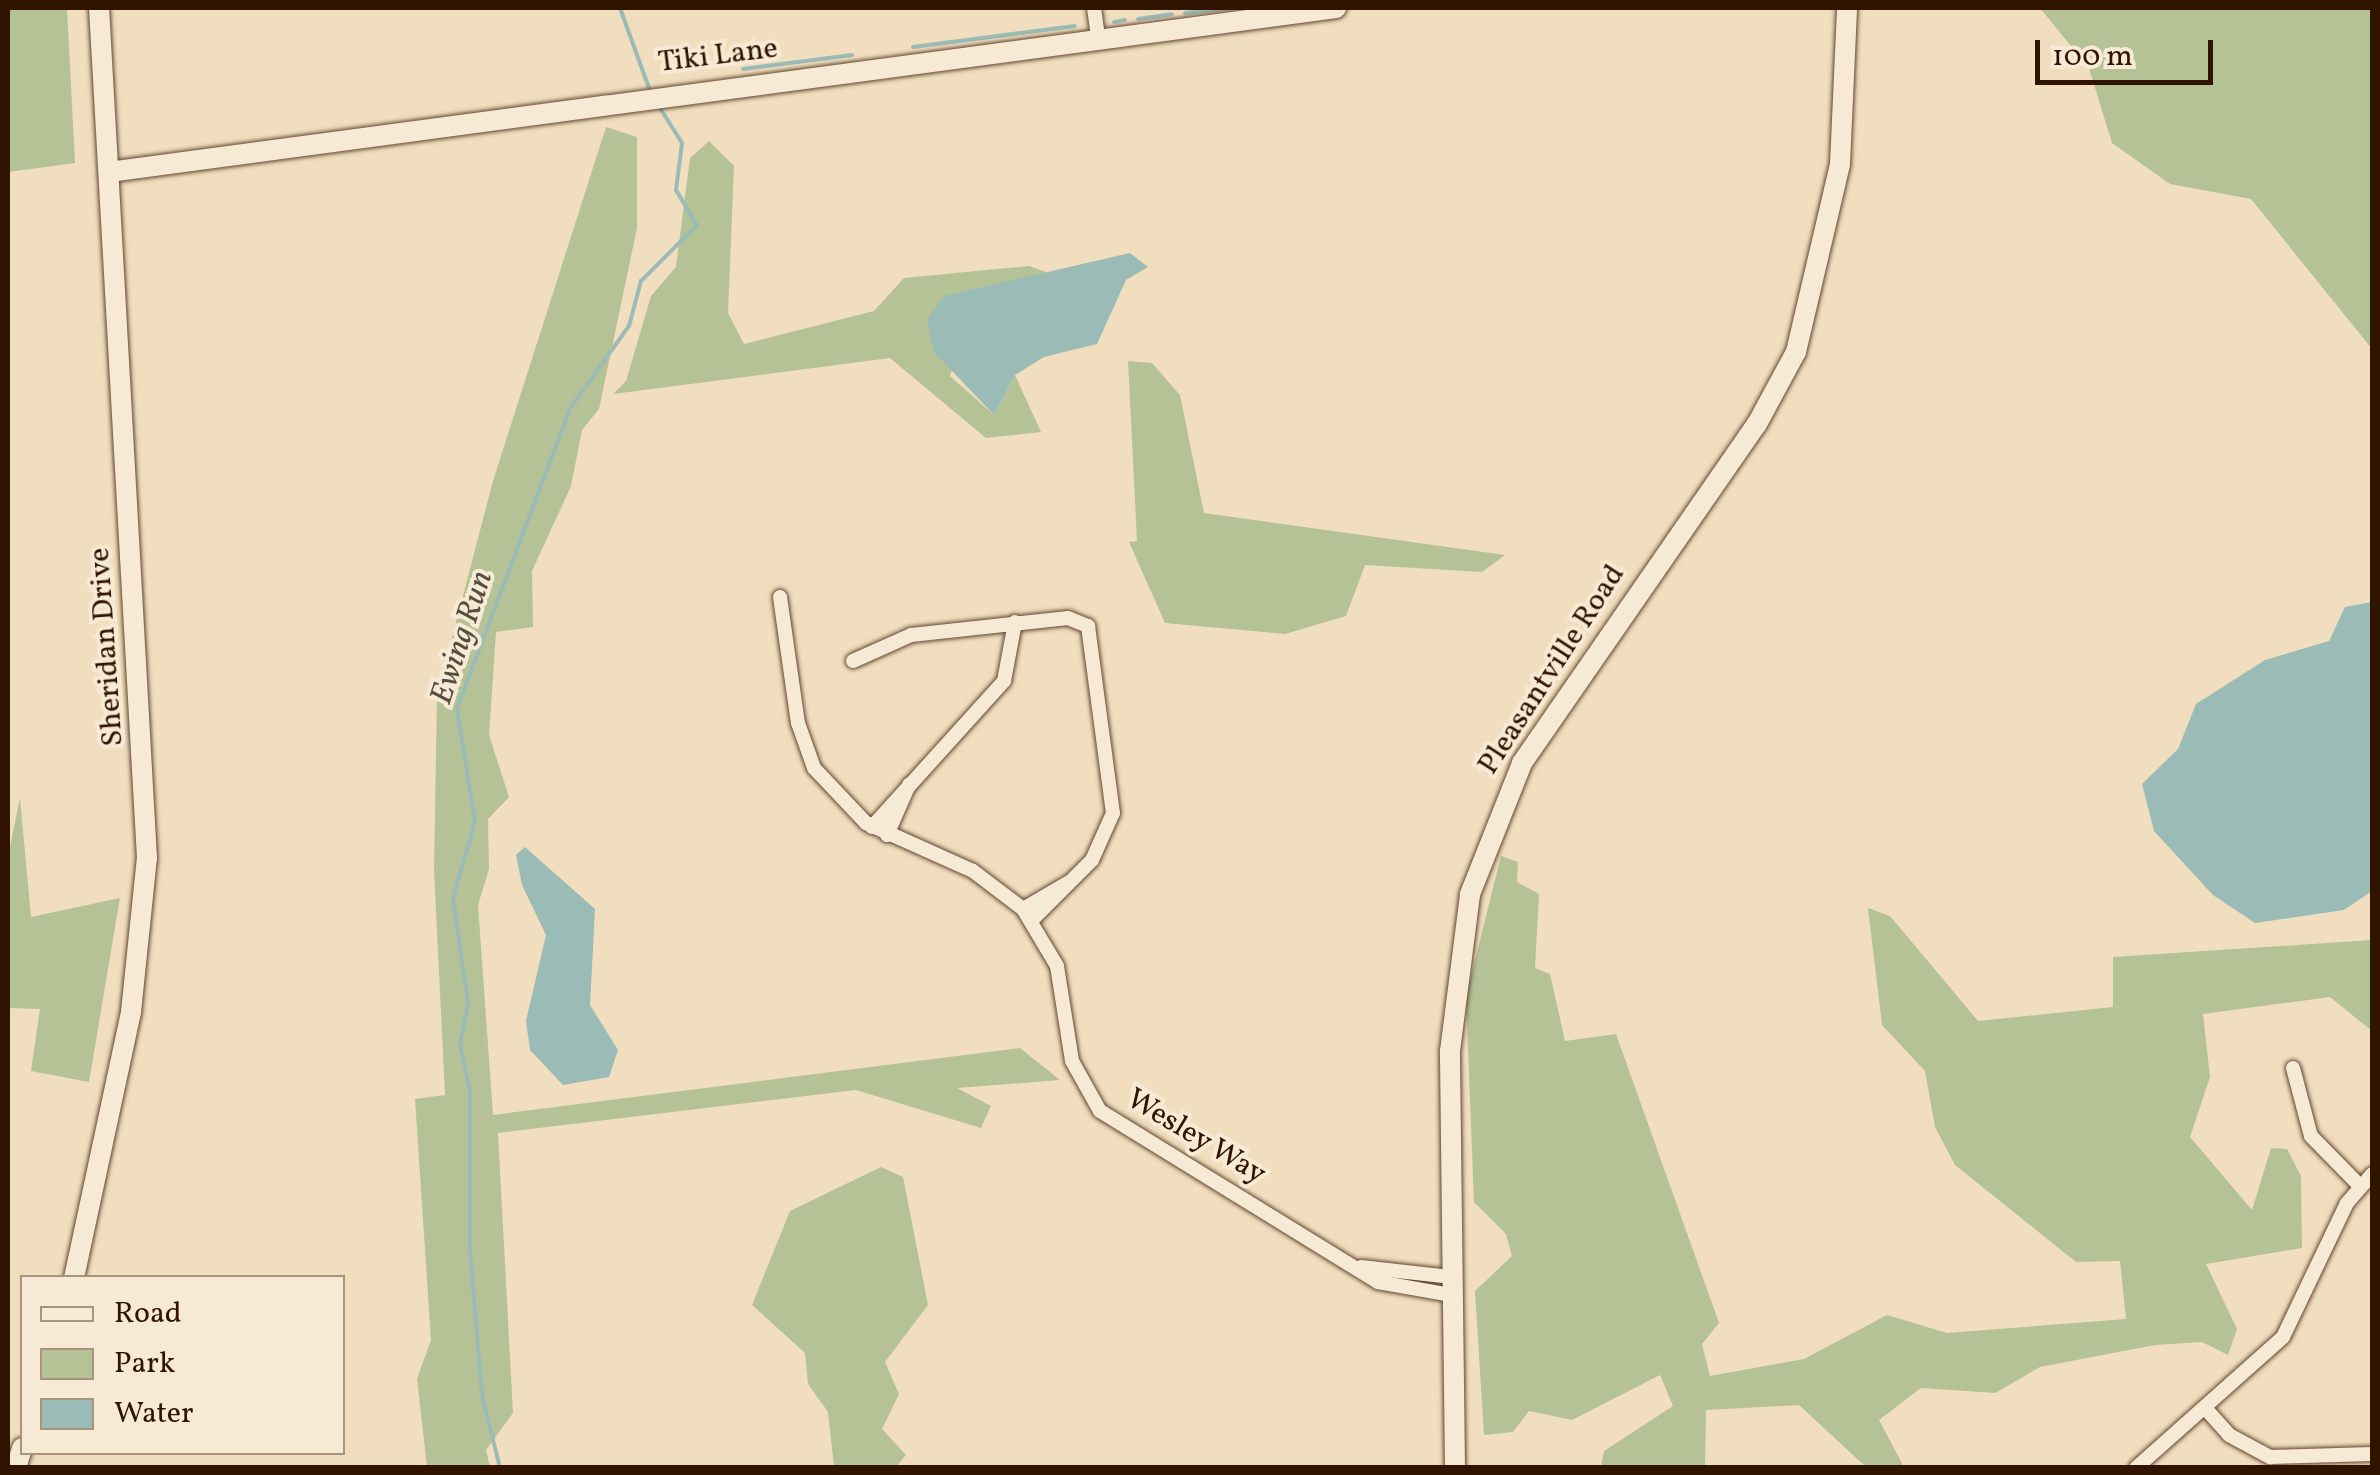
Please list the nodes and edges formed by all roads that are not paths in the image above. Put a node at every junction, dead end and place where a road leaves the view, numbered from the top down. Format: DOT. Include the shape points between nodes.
graph roads {
  1 [pos="99,8"];
  2 [pos="1094,8"];
  3 [pos="1336,8"];
  4 [pos="1847,8"];
  5 [pos="1098,38"];
  6 [pos="109,172"];
  7 [pos="780,596"];
  8 [pos="1015,622"];
  9 [pos="853,661"];
  10 [pos="908,784"];
  11 [pos="872,826"];
  12 [pos="887,835"];
  13 [pos="1028,914"];
  14 [pos="2293,1068"];
  15 [pos="2372,1174"];
  16 [pos="2360,1186"];
  17 [pos="75,1275"];
  18 [pos="1452,1286"];
  19 [pos="2205,1408"];
  20 [pos="2372,1454"];
  21 [pos="1455,1468"];
  22 [pos="2136,1468"];
  1 -- 6 [label="street, Sheridan Drive"];
  2 -- 5 [label="street"];
  3 -- 5 [label="street, Tiki Lane"];
  4 -- 18 [label="street, Pleasantville Road" via="1840,164 1796,352 1757,424 1522,763 1480,858 1453,998"];
  5 -- 6 [label="street, Tiki Lane"];
  6 -- 17 [label="street, Sheridan Drive" via="147,858 131,1012"];
  7 -- 11 [label="street, Wesley Way" via="804,745 826,785"];
  8 -- 9 [label="street" via="911,634"];
  8 -- 10 [label="street" via="1004,681"];
  8 -- 13 [label="street" via="1068,618 1092,633 1113,813 1092,860"];
  10 -- 11 [label="street"];
  10 -- 12 [label="street"];
  11 -- 12 [label="street, Wesley Way"];
  12 -- 13 [label="street, Wesley Way" via="972,871"];
  13 -- 18 [label="street, Wesley Way" via="1056,966 1072,1061 1100,1111 1386,1285"];
  14 -- 16 [label="street" via="2311,1136"];
  15 -- 16 [label="street"];
  16 -- 19 [label="street" via="2292,1325"];
  18 -- 21 [label="street, Pleasantville Road"];
  19 -- 20 [label="street" via="2229,1435 2270,1457"];
  19 -- 22 [label="street"];
}
